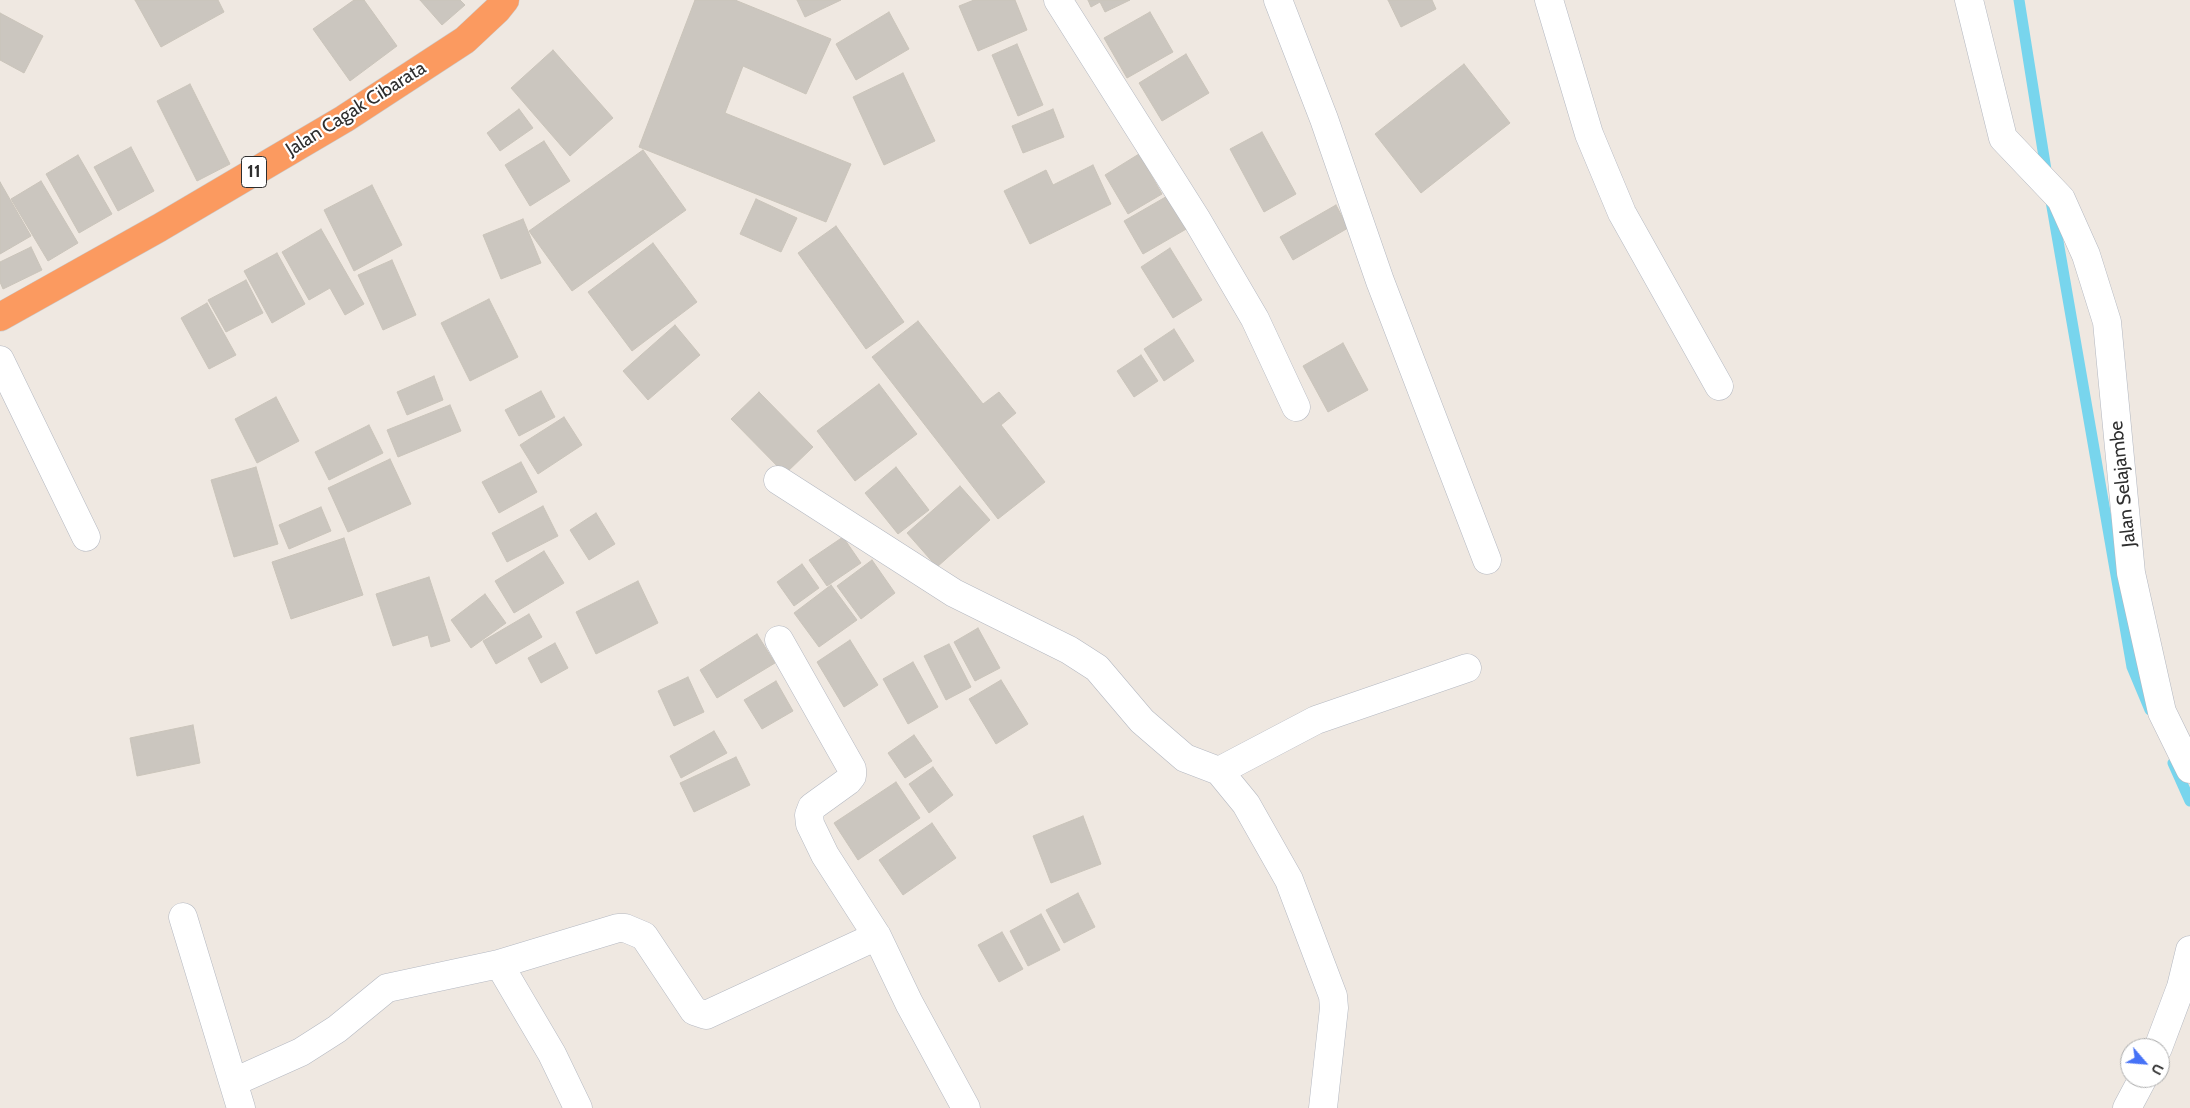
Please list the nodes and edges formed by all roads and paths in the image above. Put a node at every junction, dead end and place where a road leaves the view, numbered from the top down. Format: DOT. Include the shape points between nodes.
graph roads {
  1 [pos="1058,0"];
  2 [pos="1278,0"];
  3 [pos="1549,0"];
  4 [pos="1969,0"];
  5 [pos="496,3"];
  6 [pos="0,317"];
  7 [pos="0,360"];
  8 [pos="1719,386"];
  9 [pos="1296,407"];
  10 [pos="778,480"];
  11 [pos="86,538"];
  12 [pos="1487,560"];
  13 [pos="779,640"];
  14 [pos="1467,668"];
  15 [pos="2190,769"];
  16 [pos="1219,771"];
  17 [pos="183,917"];
  18 [pos="877,936"];
  19 [pos="2190,950"];
  20 [pos="499,964"];
  21 [pos="2162,1038"];
  22 [pos="2138,1088"];
  23 [pos="237,1095"];
  24 [pos="578,1108"];
  25 [pos="966,1108"];
  26 [pos="1323,1108"];
  27 [pos="2127,1108"];
  1 -- 9 [label="street" via="1197,220 1255,320"];
  2 -- 12 [label="street" via="1324,119 1380,281"];
  3 -- 8 [label="street" via="1589,134 1622,213"];
  4 -- 15 [label="street, Jalan Selajambe" via="2004,138 2061,198 2086,255 2107,322 2131,573 2162,712"];
  5 -- 6 [label="highway, Jalan Cagak Cibarata / 11" via="465,40 344,120"];
  7 -- 11 [label="street"];
  10 -- 16 [label="street" via="954,593 1069,650 1097,668 1142,721 1185,758"];
  13 -- 18 [label="street" via="852,769 848,781 812,807 810,824 825,854"];
  14 -- 16 [label="street" via="1316,720"];
  16 -- 26 [label="street" via="1246,804 1290,880 1333,996"];
  17 -- 23 [label="street"];
  18 -- 20 [label="street" via="706,1015 694,1011 644,936 625,928"];
  18 -- 25 [label="street"];
  19 -- 21 [label="street" via="2181,987"];
  20 -- 23 [label="street" via="387,988 337,1029"];
  20 -- 24 [label="street" via="552,1054"];
  22 -- 27 [label="street"];
}
